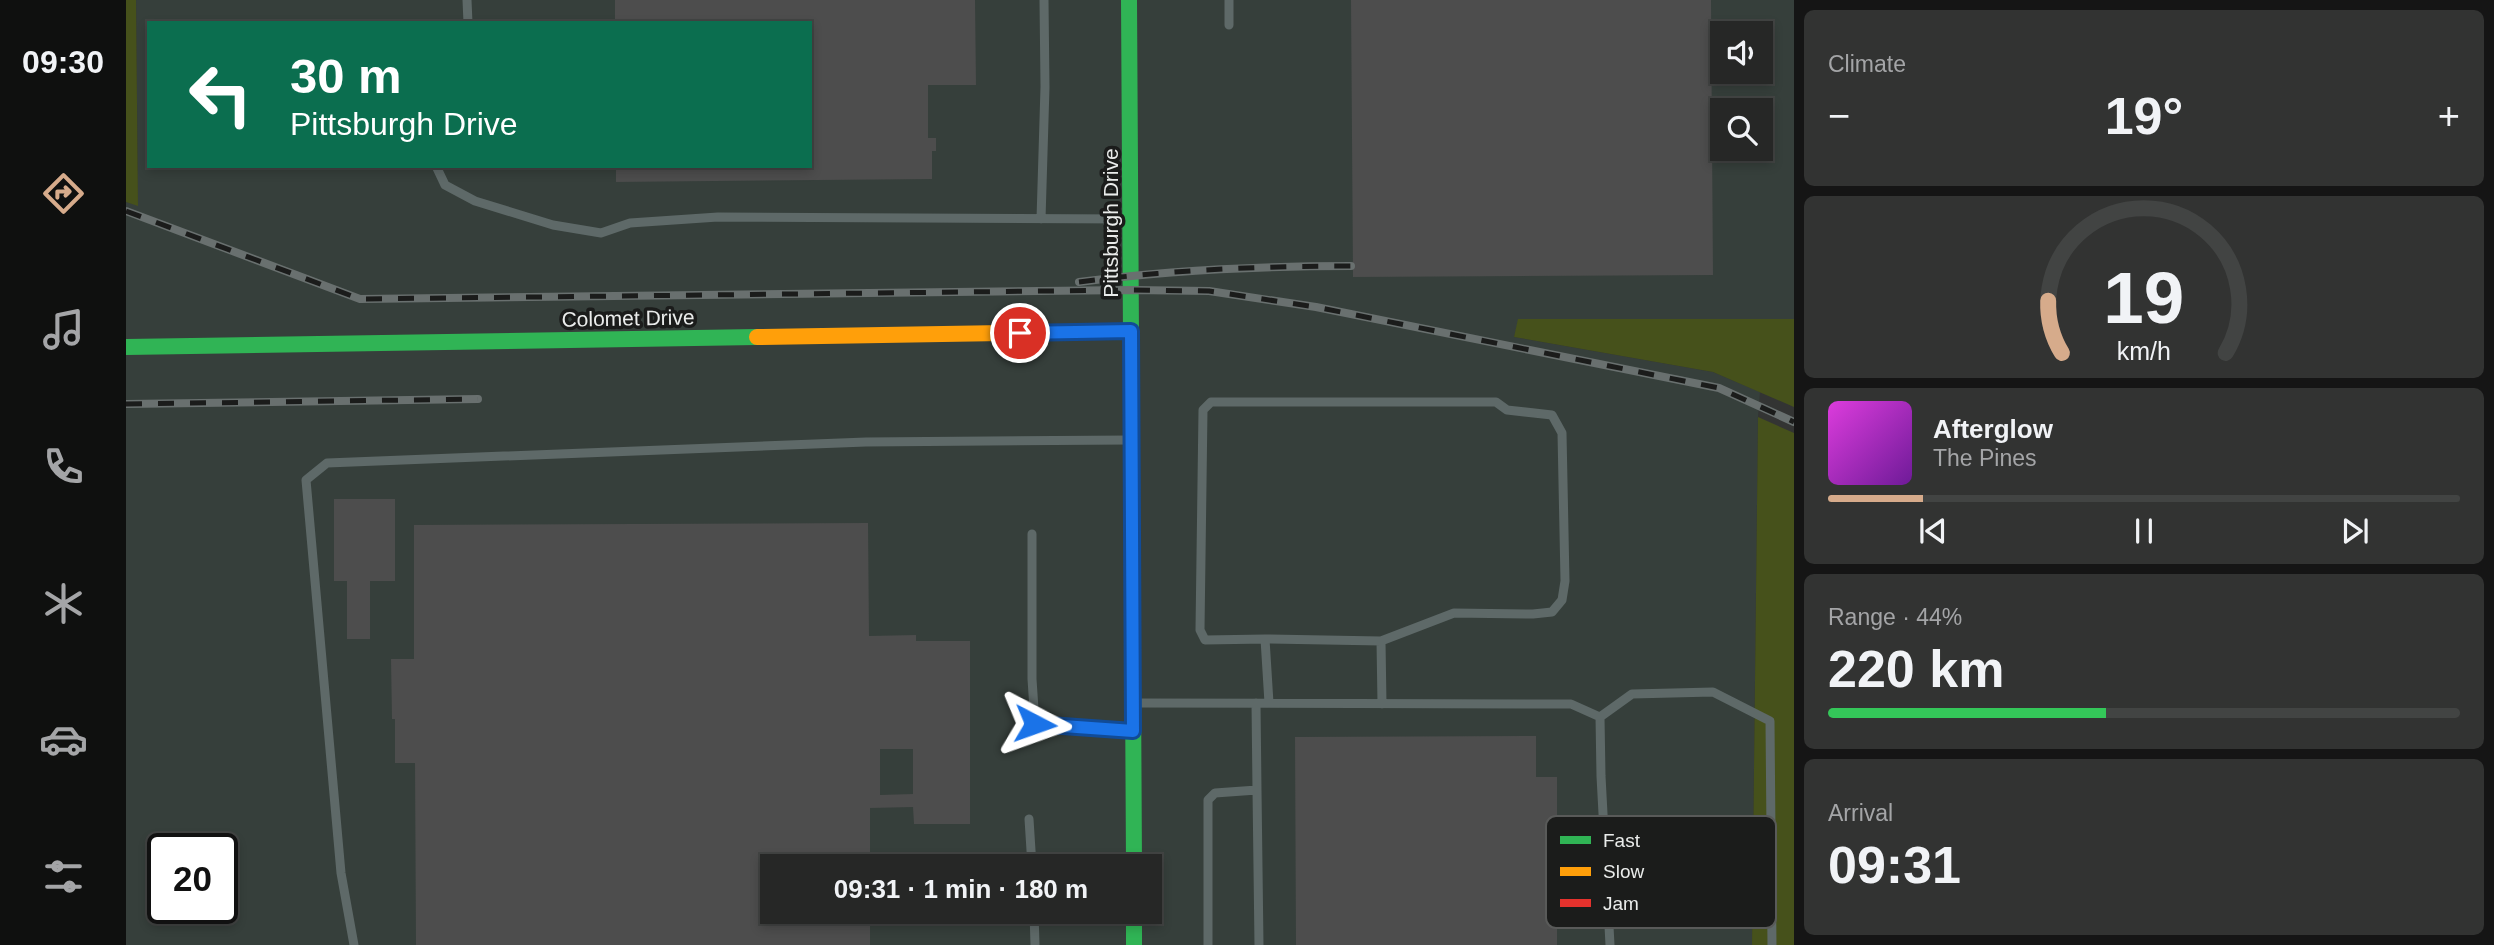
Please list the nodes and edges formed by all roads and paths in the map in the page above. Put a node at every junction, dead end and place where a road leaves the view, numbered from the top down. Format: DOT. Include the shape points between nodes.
graph roads {
  1 [pos="467,0"];
  2 [pos="1044,0"];
  3 [pos="1129,0"];
  4 [pos="1228,0"];
  5 [pos="468,21"];
  6 [pos="1228,25"];
  7 [pos="437,168"];
  8 [pos="1041,219"];
  9 [pos="1131,219"];
  10 [pos="1131,331"];
  11 [pos="126,347"];
  12 [pos="1132,439"];
  13 [pos="1032,534"];
  14 [pos="1265,639"];
  15 [pos="1381,640"];
  16 [pos="1133,703"];
  17 [pos="1256,703"];
  18 [pos="1269,703"];
  19 [pos="1382,704"];
  20 [pos="1600,717"];
  21 [pos="1133,731"];
  22 [pos="1257,790"];
  23 [pos="1603,816"];
  24 [pos="1771,816"];
  25 [pos="1029,819"];
  26 [pos="1031,854"];
  27 [pos="1134,854"];
  28 [pos="1034,924"];
  29 [pos="1134,924"];
  30 [pos="354,945"];
  31 [pos="1035,945"];
  32 [pos="1134,945"];
  33 [pos="1208,945"];
  34 [pos="1259,945"];
  1 -- 5 [label="lane"];
  2 -- 8 [label="lane"];
  3 -- 9 [label="street, Pittsburgh Drive"];
  4 -- 6 [label="lane"];
  7 -- 8 [label="lane" via="445,185 475,201 553,225 601,233 630,223 718,217"];
  8 -- 9 [label="lane"];
  9 -- 10 [label="street, Pittsburgh Drive"];
  10 -- 11 [label="street, Colomet Drive"];
  10 -- 12 [label="street, Pittsburgh Drive"];
  12 -- 16 [label="street, Pittsburgh Drive"];
  12 -- 30 [label="lane" via="866,442 327,463 306,480 341,873"];
  13 -- 21 [label="lane" via="1035,724"];
  14 -- 15 [label="lane"];
  14 -- 15 [label="lane" via="1205,640 1200,630 1203,410 1211,402 1496,402 1507,410 1552,415 1562,432 1562,600 1552,612 1454,613"];
  14 -- 18 [label="lane"];
  15 -- 19 [label="lane"];
  16 -- 17 [label="lane"];
  16 -- 21 [label="street, Pittsburgh Drive"];
  17 -- 18 [label="lane"];
  17 -- 22 [label="lane"];
  18 -- 19 [label="lane"];
  19 -- 20 [label="lane" via="1572,704"];
  20 -- 23 [label="lane"];
  20 -- 24 [label="lane" via="1632,694 1713,692 1770,721"];
  21 -- 27 [label="street, Pittsburgh Drive"];
  22 -- 33 [label="lane" via="1215,793 1208,800"];
  22 -- 34 [label="lane"];
  25 -- 26 [label="lane"];
  28 -- 31 [label="lane"];
  29 -- 32 [label="street"];
}
